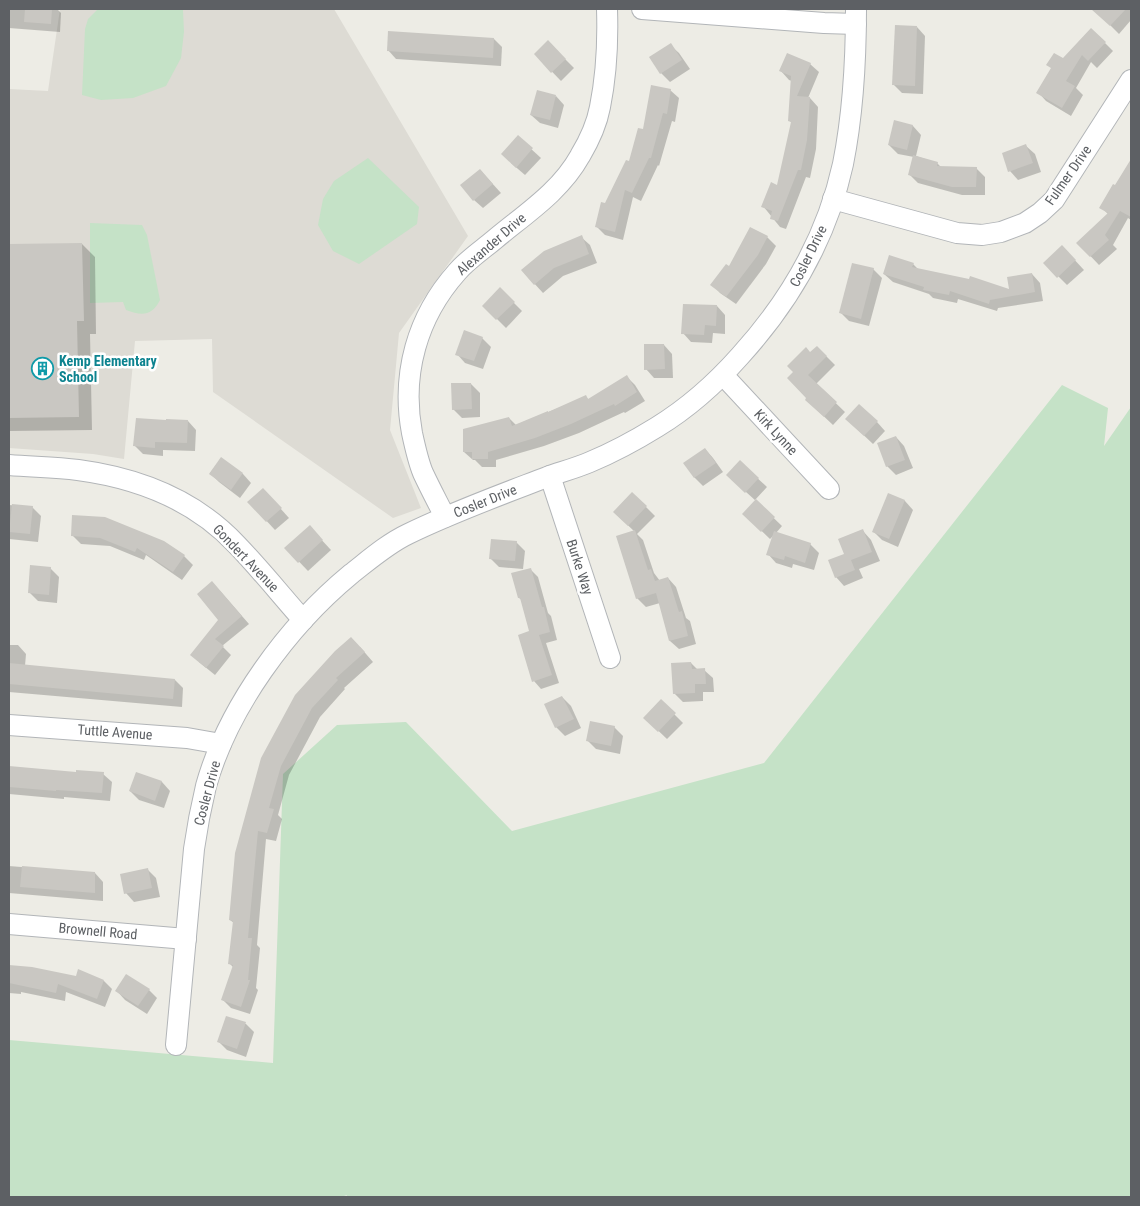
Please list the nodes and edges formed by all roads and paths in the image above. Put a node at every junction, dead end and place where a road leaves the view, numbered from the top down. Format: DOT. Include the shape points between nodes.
graph roads {
  1 [pos="608,9"];
  2 [pos="642,9"];
  3 [pos="856,16"];
  4 [pos="1131,80"];
  5 [pos="833,199"];
  6 [pos="723,375"];
  7 [pos="9,465"];
  8 [pos="550,476"];
  9 [pos="829,488"];
  10 [pos="445,518"];
  11 [pos="303,620"];
  12 [pos="610,658"];
  13 [pos="9,725"];
  14 [pos="221,744"];
  15 [pos="9,924"];
  16 [pos="186,939"];
  17 [pos="176,1045"];
  1 -- 10 [label="street, Alexander Drive" via="600,108 580,157 548,196 458,270 438,296 417,342 410,367 410,420 423,472"];
  2 -- 3 [label="street" via="824,23"];
  3 -- 5 [label="street, Cosler Drive" via="848,130"];
  4 -- 5 [label="street, Fulmer Drive" via="1054,200 1025,223 1001,232 957,233"];
  5 -- 6 [label="street, Cosler Drive" via="803,270 784,302"];
  6 -- 8 [label="street, Cosler Drive" via="660,426 627,445"];
  6 -- 9 [label="street, Kirk Lynne"];
  7 -- 11 [label="street, Gondert Avenue" via="105,474 140,484 192,507 237,544"];
  8 -- 10 [label="street, Cosler Drive"];
  8 -- 12 [label="street, Burke Way"];
  10 -- 11 [label="street, Cosler Drive" via="404,536 372,557 332,590"];
  11 -- 14 [label="street, Cosler Drive" via="250,690"];
  13 -- 14 [label="street, Tuttle Avenue" via="187,738"];
  14 -- 16 [label="street, Cosler Drive" via="199,818"];
  15 -- 16 [label="street, Brownell Road"];
  16 -- 17 [label="street, Cosler Drive"];
}
